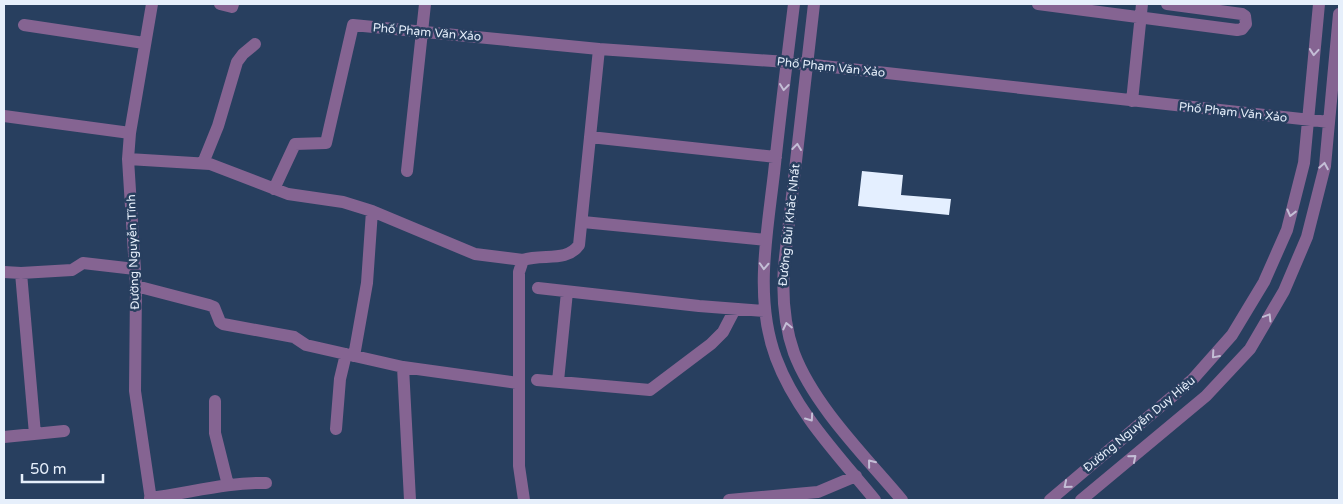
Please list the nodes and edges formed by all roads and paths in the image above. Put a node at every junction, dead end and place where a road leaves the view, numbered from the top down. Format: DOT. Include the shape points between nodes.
graph roads {
  1 [pos="152,4"];
  2 [pos="220,4"];
  3 [pos="232,4"];
  4 [pos="425,4"];
  5 [pos="794,4"];
  6 [pos="814,4"];
  7 [pos="1038,4"];
  8 [pos="1142,4"];
  9 [pos="1167,4"];
  10 [pos="1319,4"];
  11 [pos="1339,14"];
  12 [pos="1141,18"];
  13 [pos="24,25"];
  14 [pos="422,32"];
  15 [pos="144,43"];
  16 [pos="255,44"];
  17 [pos="599,49"];
  18 [pos="787,62"];
  19 [pos="807,64"];
  20 [pos="1132,101"];
  21 [pos="4,116"];
  22 [pos="1308,120"];
  23 [pos="1329,122"];
  24 [pos="130,133"];
  25 [pos="590,137"];
  26 [pos="776,157"];
  27 [pos="128,159"];
  28 [pos="203,163"];
  29 [pos="407,172"];
  30 [pos="274,189"];
  31 [pos="372,211"];
  32 [pos="583,222"];
  33 [pos="766,240"];
  34 [pos="523,260"];
  35 [pos="135,269"];
  36 [pos="4,272"];
  37 [pos="21,273"];
  38 [pos="136,286"];
  39 [pos="538,288"];
  40 [pos="567,292"];
  41 [pos="735,309"];
  42 [pos="765,311"];
  43 [pos="350,355"];
  44 [pos="403,367"];
  45 [pos="537,380"];
  46 [pos="558,381"];
  47 [pos="518,383"];
  48 [pos="215,401"];
  49 [pos="336,429"];
  50 [pos="64,431"];
  51 [pos="35,434"];
  52 [pos="4,437"];
  53 [pos="856,476"];
  54 [pos="266,482"];
  55 [pos="228,485"];
  56 [pos="814,496"];
  57 [pos="150,499"];
  58 [pos="410,500"];
  59 [pos="524,500"];
  60 [pos="729,500"];
  61 [pos="875,500"];
  62 [pos="902,500"];
  63 [pos="1050,500"];
  64 [pos="1081,500"];
  1 -- 15 [label="street, Đường Nguyễn Tĩnh"];
  2 -- 3 [label="street" via="232,7"];
  4 -- 14 [label="street"];
  5 -- 18 [label="street, Đường Bùi Khắc Nhất"];
  6 -- 19 [label="street, Đường Bùi Khắc Nhất"];
  7 -- 12 [label="street"];
  8 -- 12 [label="street"];
  9 -- 12 [label="street" via="1242,14 1246,24 1237,30"];
  10 -- 22 [label="street, Đường Nguyễn Duy Hiệu, one-way"];
  11 -- 23 [label="street, Đường Nguyễn Duy Hiệu"];
  12 -- 20 [label="street"];
  13 -- 15 [label="street"];
  14 -- 17 [label="street, Phố Phạm Văn Xảo"];
  14 -- 29 [label="street"];
  14 -- 30 [label="street, Phố Phạm Văn Xảo" via="353,25 326,143 295,144"];
  15 -- 24 [label="street, Đường Nguyễn Tĩnh"];
  16 -- 28 [label="street" via="238,62"];
  17 -- 18 [label="street, Phố Phạm Văn Xảo"];
  17 -- 25 [label="street"];
  18 -- 19 [label="street, Phố Phạm Văn Xảo"];
  18 -- 26 [label="street, Đường Bùi Khắc Nhất, one-way"];
  19 -- 20 [label="street, Phố Phạm Văn Xảo"];
  62 -- 19 [label="street, Đường Bùi Khắc Nhất, one-way" via="810,384 794,353 786,322 782,295 784,266"];
  20 -- 22 [label="street, Phố Phạm Văn Xảo"];
  21 -- 24 [label="street"];
  22 -- 23 [label="street, Phố Phạm Văn Xảo"];
  22 -- 63 [label="street, Đường Nguyễn Duy Hiệu, one-way" via="1304,163 1287,230 1264,282 1232,334 1193,379"];
  64 -- 23 [label="street, Đường Nguyễn Duy Hiệu, one-way" via="1206,396 1250,348 1284,291 1307,237 1325,166"];
  24 -- 27 [label="street, Đường Nguyễn Tĩnh"];
  25 -- 26 [label="street"];
  25 -- 32 [label="street"];
  26 -- 33 [label="street, Đường Bùi Khắc Nhất"];
  27 -- 28 [label="street"];
  27 -- 35 [label="street, Đường Nguyễn Tĩnh"];
  28 -- 30 [label="street"];
  30 -- 31 [label="street"];
  31 -- 34 [label="street" via="475,254"];
  31 -- 43 [label="street" via="367,283"];
  32 -- 33 [label="street"];
  32 -- 34 [label="street" via="579,245 573,253 533,256"];
  33 -- 42 [label="street, Đường Bùi Khắc Nhất, one-way"];
  34 -- 47 [label="street" via="519,272"];
  35 -- 37 [label="street" via="83,263 72,270"];
  35 -- 38 [label="street, Đường Nguyễn Tĩnh"];
  36 -- 37 [label="street"];
  37 -- 51 [label="street"];
  38 -- 43 [label="street" via="214,307 223,324 294,337 306,345"];
  38 -- 57 [label="street, Đường Nguyễn Tĩnh" via="135,391"];
  39 -- 40 [label="street"];
  40 -- 41 [label="street"];
  40 -- 46 [label="street"];
  41 -- 42 [label="street"];
  41 -- 46 [label="street" via="723,332 711,344 650,390"];
  42 -- 53 [label="street, Đường Bùi Khắc Nhất, one-way" via="776,357 794,397"];
  43 -- 44 [label="street"];
  43 -- 49 [label="street" via="340,379"];
  44 -- 47 [label="street"];
  44 -- 58 [label="street"];
  45 -- 46 [label="street"];
  47 -- 59 [label="street" via="519,466"];
  48 -- 55 [label="street" via="215,433"];
  50 -- 51 [label="street"];
  51 -- 52 [label="street"];
  53 -- 56 [label="street"];
  53 -- 61 [label="street, Đường Bùi Khắc Nhất"];
  54 -- 55 [label="street"];
  55 -- 57 [label="street"];
  56 -- 60 [label="street"];
}
